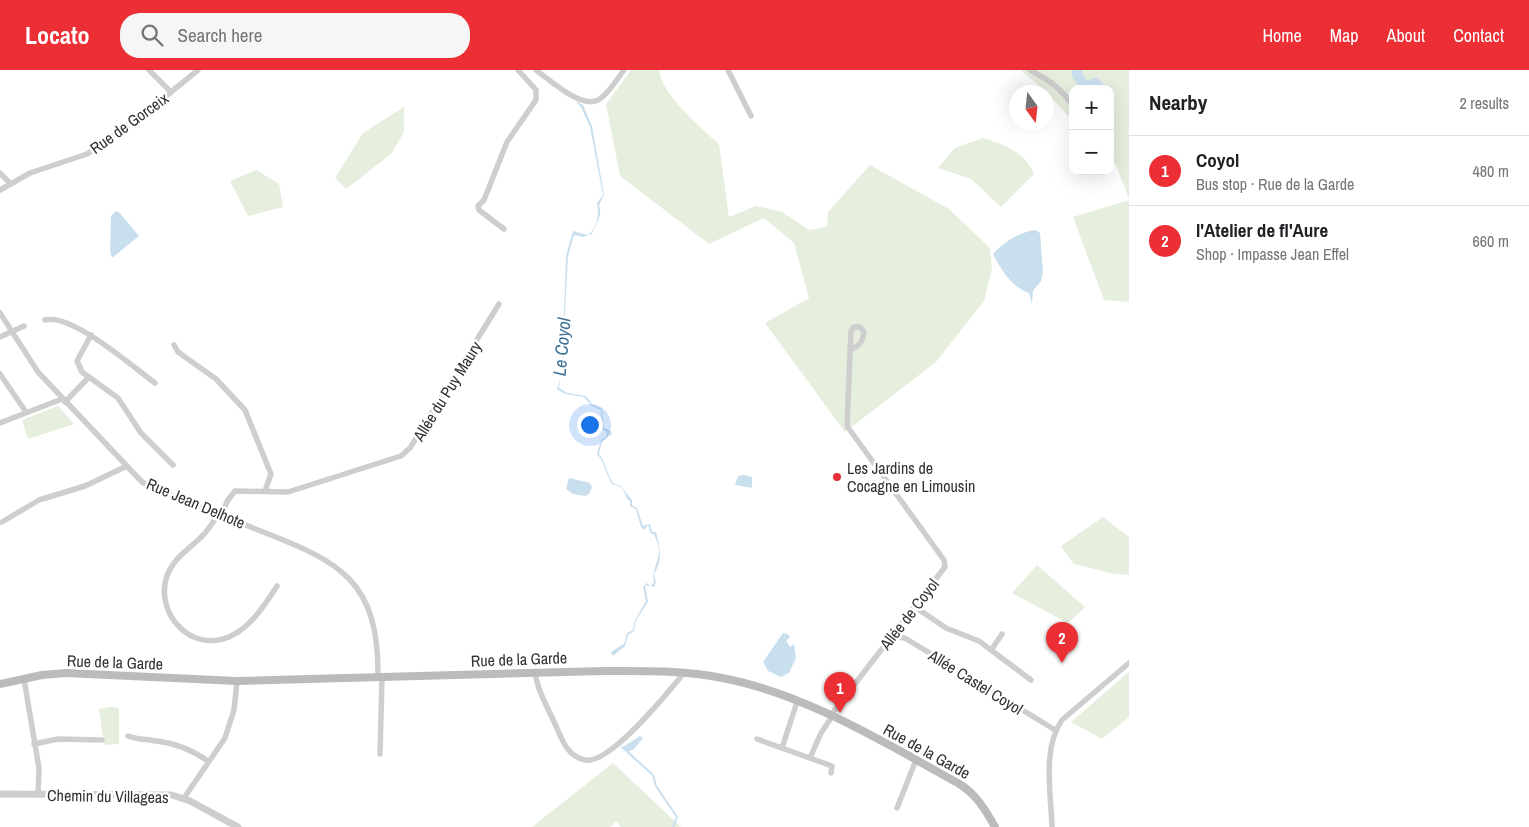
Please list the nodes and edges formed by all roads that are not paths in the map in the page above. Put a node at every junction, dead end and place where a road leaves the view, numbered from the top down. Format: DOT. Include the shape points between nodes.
graph roads {
  1 [pos="149,70"];
  2 [pos="198,70"];
  3 [pos="518,70"];
  4 [pos="536,70"];
  5 [pos="624,70"];
  6 [pos="728,70"];
  7 [pos="1030,70"];
  8 [pos="171,92"];
  9 [pos="1069,99"];
  10 [pos="751,116"];
  11 [pos="0,173"];
  12 [pos="11,184"];
  13 [pos="0,190"];
  14 [pos="504,229"];
  15 [pos="499,304"];
  16 [pos="0,313"];
  17 [pos="45,320"];
  18 [pos="24,326"];
  19 [pos="13,332"];
  20 [pos="91,335"];
  21 [pos="0,337"];
  22 [pos="174,345"];
  23 [pos="850,350"];
  24 [pos="0,374"];
  25 [pos="89,377"];
  26 [pos="155,383"];
  27 [pos="64,400"];
  28 [pos="26,412"];
  29 [pos="0,423"];
  30 [pos="173,465"];
  31 [pos="127,466"];
  32 [pos="265,491"];
  33 [pos="220,514"];
  34 [pos="2,522"];
  35 [pos="277,586"];
  36 [pos="915,607"];
  37 [pos="1002,634"];
  38 [pos="896,636"];
  39 [pos="992,649"];
  40 [pos="1129,663"];
  41 [pos="535,672"];
  42 [pos="684,673"];
  43 [pos="380,678"];
  44 [pos="24,679"];
  45 [pos="1031,680"];
  46 [pos="237,681"];
  47 [pos="0,684"];
  48 [pos="796,702"];
  49 [pos="832,715"];
  50 [pos="1055,730"];
  51 [pos="128,736"];
  52 [pos="757,739"];
  53 [pos="102,740"];
  54 [pos="34,744"];
  55 [pos="782,748"];
  56 [pos="380,754"];
  57 [pos="810,758"];
  58 [pos="916,760"];
  59 [pos="208,761"];
  60 [pos="831,773"];
  61 [pos="0,794"];
  62 [pos="38,795"];
  63 [pos="184,798"];
  64 [pos="897,808"];
  65 [pos="238,827"];
  66 [pos="996,827"];
  67 [pos="1052,827"];
  1 -- 8 [label="street"];
  2 -- 8 [label="street, Rue de Gorceix"];
  3 -- 14 [label="street" via="536,90 536,100 507,142 484,200 478,206"];
  4 -- 5 [label="street" via="572,96 588,102 598,100"];
  6 -- 10 [label="street"];
  7 -- 9 [label="street" via="1051,80"];
  8 -- 12 [label="street, Rue de Gorceix" via="87,154 30,173"];
  11 -- 12 [label="street"];
  12 -- 13 [label="street, Rue de Gorceix"];
  15 -- 32 [label="street, Allée du Puy Maury" via="410,448 401,456 288,492"];
  16 -- 19 [label="street, Rue Jean Delhote"];
  17 -- 20 [label="street" via="62,321"];
  18 -- 19 [label="street"];
  19 -- 21 [label="street"];
  19 -- 27 [label="street, Rue Jean Delhote" via="38,372"];
  20 -- 25 [label="street" via="77,361 82,372"];
  20 -- 26 [label="street"];
  22 -- 32 [label="street" via="178,352 216,379 244,410 271,474"];
  23 -- 36 [label="street, Allée de Coyol" via="847,426 944,560 945,567"];
  24 -- 28 [label="street"];
  25 -- 27 [label="street"];
  25 -- 30 [label="street" via="118,398 141,434"];
  27 -- 28 [label="street"];
  27 -- 31 [label="street, Rue Jean Delhote"];
  28 -- 29 [label="street"];
  31 -- 33 [label="street, Rue Jean Delhote" via="142,482 155,489"];
  31 -- 34 [label="street" via="85,486 39,500"];
  32 -- 33 [label="street, Allée du Puy Maury" via="235,491"];
  33 -- 35 [label="street" via="205,533 177,558 166,577 163,596 170,616 181,629 194,636 224,639 254,618"];
  33 -- 43 [label="street, Rue Jean Delhote" via="326,559 351,580 370,613 377,638"];
  36 -- 38 [label="street, Allée de Coyol" via="898,628"];
  36 -- 39 [label="street" via="946,628 979,640"];
  37 -- 39 [label="street"];
  38 -- 49 [label="street, Allée de Coyol" via="888,640"];
  38 -- 50 [label="street, Allée Castel Coyol" via="905,638"];
  39 -- 45 [label="street"];
  40 -- 50 [label="street" via="1062,720"];
  41 -- 42 [label="main road, Rue de la Garde"];
  41 -- 42 [label="street" via="564,744 575,757 587,761 604,755 618,744 650,714"];
  41 -- 43 [label="main road, Rue de la Garde"];
  42 -- 48 [label="main road, Rue de la Garde" via="754,686"];
  43 -- 46 [label="main road, Rue de la Garde"];
  43 -- 56 [label="street, Rue Jean Delhote"];
  44 -- 46 [label="main road, Rue de la Garde" via="66,673"];
  44 -- 47 [label="main road, Rue de la Garde"];
  44 -- 54 [label="street"];
  46 -- 59 [label="street" via="230,726"];
  48 -- 49 [label="main road, Rue de la Garde"];
  48 -- 55 [label="street"];
  49 -- 57 [label="street, Allée de Coyol"];
  49 -- 58 [label="main road, Rue de la Garde"];
  50 -- 67 [label="street" via="1050,766"];
  51 -- 59 [label="street" via="193,750"];
  52 -- 55 [label="street"];
  53 -- 54 [label="street" via="58,739"];
  54 -- 62 [label="street" via="39,768"];
  55 -- 57 [label="street"];
  57 -- 60 [label="street" via="832,766"];
  58 -- 64 [label="street"];
  58 -- 66 [label="main road, Rue de la Garde" via="968,789 980,801"];
  59 -- 63 [label="street"];
  61 -- 62 [label="street, Chemin du Villageas"];
  62 -- 63 [label="street, Chemin du Villageas" via="144,794"];
  63 -- 65 [label="street, Chemin du Villageas"];
}
